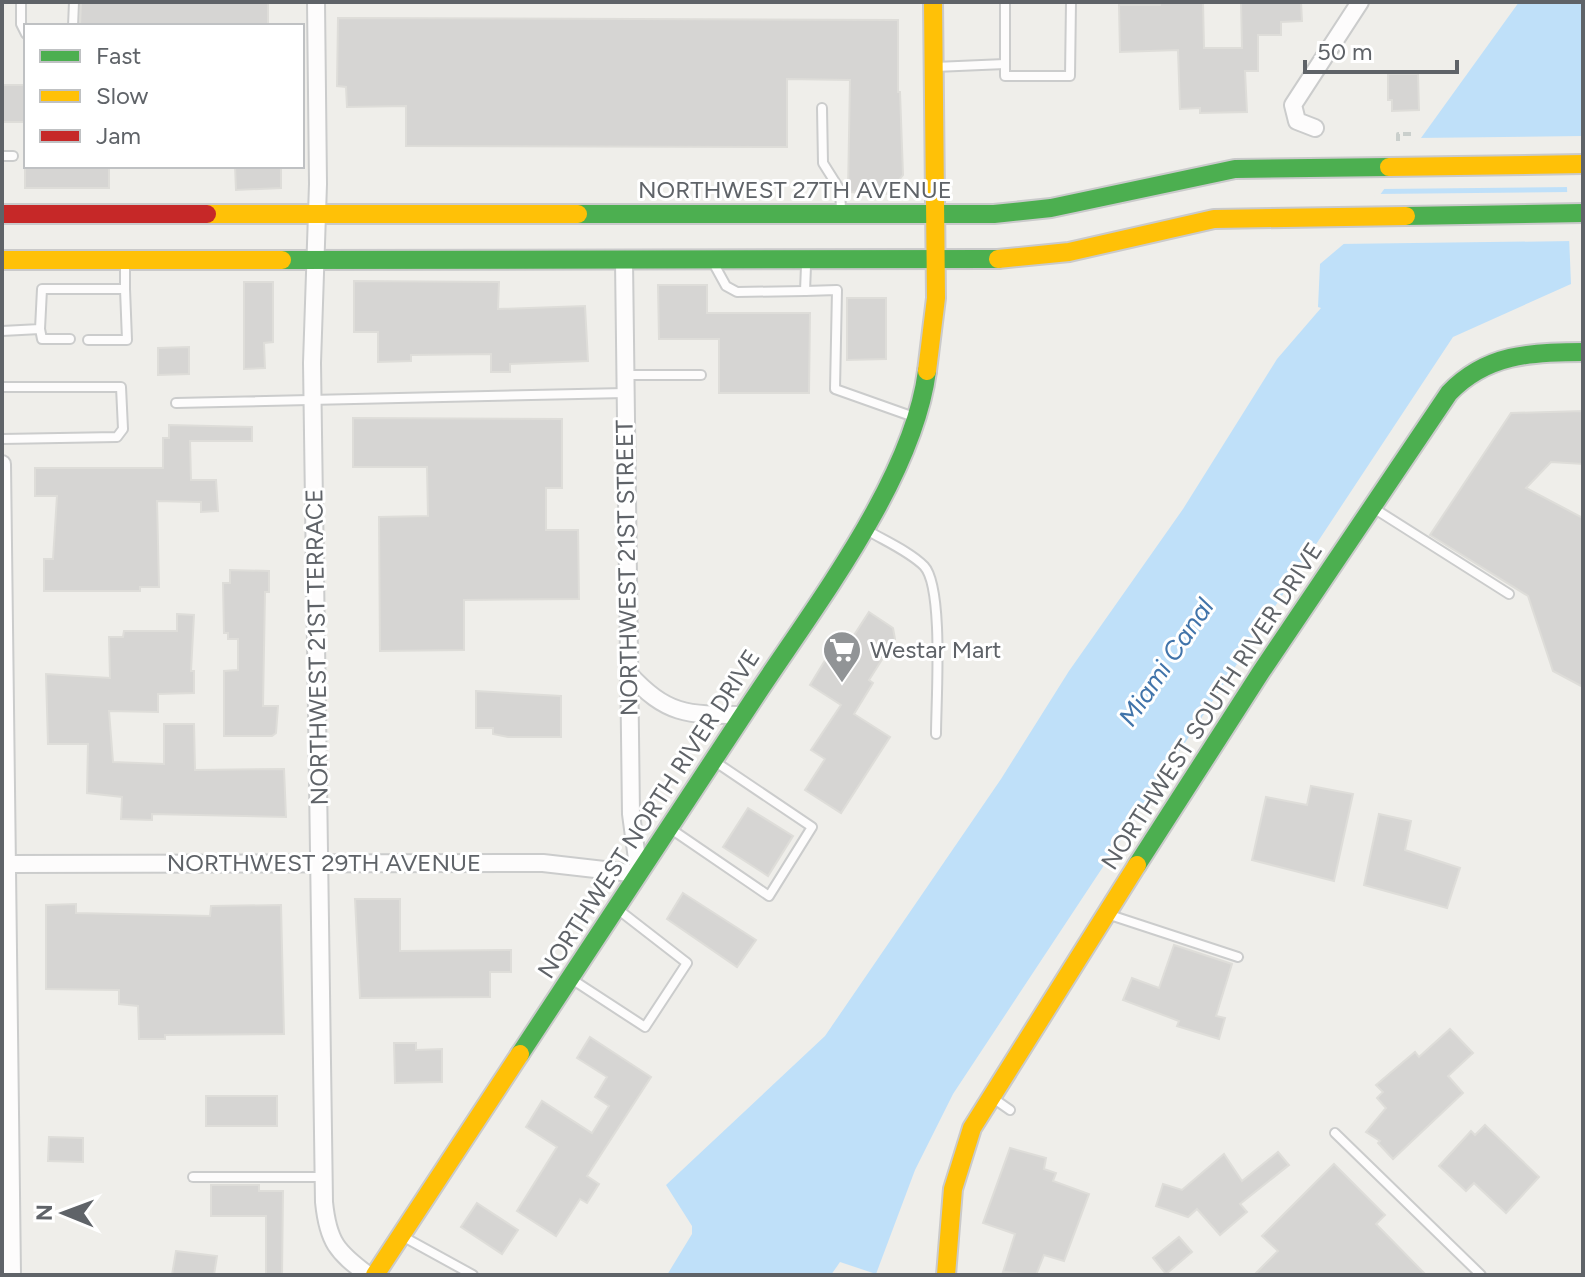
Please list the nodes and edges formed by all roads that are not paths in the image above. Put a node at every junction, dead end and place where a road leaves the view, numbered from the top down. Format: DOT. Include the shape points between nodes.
graph roads {
  1 [pos="21,2"];
  2 [pos="74,2"];
  3 [pos="316,2"];
  4 [pos="933,2"];
  5 [pos="1005,2"];
  6 [pos="1071,2"];
  7 [pos="1360,2"];
  8 [pos="73,24"];
  9 [pos="24,30"];
  10 [pos="1005,64"];
  11 [pos="934,67"];
  12 [pos="822,108"];
  13 [pos="1315,128"];
  14 [pos="2,156"];
  15 [pos="13,156"];
  16 [pos="1583,164"];
  17 [pos="841,213"];
  18 [pos="1583,213"];
  19 [pos="2,214"];
  20 [pos="936,214"];
  21 [pos="318,215"];
  22 [pos="2,260"];
  23 [pos="937,260"];
  24 [pos="125,261"];
  25 [pos="313,261"];
  26 [pos="624,261"];
  27 [pos="806,261"];
  28 [pos="712,262"];
  29 [pos="125,289"];
  30 [pos="805,291"];
  31 [pos="40,329"];
  32 [pos="2,331"];
  33 [pos="70,339"];
  34 [pos="88,340"];
  35 [pos="1583,352"];
  36 [pos="625,375"];
  37 [pos="701,375"];
  38 [pos="2,387"];
  39 [pos="625,393"];
  40 [pos="313,401"];
  41 [pos="176,403"];
  42 [pos="917,418"];
  43 [pos="2,439"];
  44 [pos="2,464"];
  45 [pos="1371,507"];
  46 [pos="864,529"];
  47 [pos="1509,594"];
  48 [pos="628,673"];
  49 [pos="742,715"];
  50 [pos="936,734"];
  51 [pos="713,761"];
  52 [pos="669,828"];
  53 [pos="319,863"];
  54 [pos="8,864"];
  55 [pos="639,874"];
  56 [pos="616,908"];
  57 [pos="1106,913"];
  58 [pos="1238,957"];
  59 [pos="571,979"];
  60 [pos="989,1096"];
  61 [pos="1010,1110"];
  62 [pos="1335,1133"];
  63 [pos="193,1177"];
  64 [pos="323,1177"];
  65 [pos="401,1235"];
  66 [pos="7,1241"];
  67 [pos="12,1275"];
  68 [pos="368,1275"];
  69 [pos="375,1275"];
  70 [pos="473,1275"];
  71 [pos="946,1275"];
  72 [pos="1481,1275"];
  1 -- 9 [label="lane"];
  2 -- 8 [label="lane"];
  3 -- 21 [label="street, NORTHWEST 21ST TERRACE"];
  4 -- 11 [label="main road, NORTHWEST NORTH RIVER DRIVE"];
  5 -- 10 [label="lane"];
  6 -- 10 [label="lane" via="1070,76 1005,76"];
  7 -- 13 [label="street" via="1293,105 1297,121"];
  10 -- 11 [label="lane"];
  11 -- 20 [label="main road, NORTHWEST NORTH RIVER DRIVE"];
  12 -- 17 [label="lane" via="823,163 840,190"];
  14 -- 15 [label="lane"];
  16 -- 20 [label="main road, NORTHWEST 27TH AVENUE" via="1291,166 1194,176 1051,208"];
  17 -- 20 [label="main road, NORTHWEST 27TH AVENUE"];
  17 -- 21 [label="main road, NORTHWEST 27TH AVENUE"];
  18 -- 23 [label="main road" via="1214,219 1043,256"];
  19 -- 21 [label="main road, NORTHWEST 27TH AVENUE"];
  20 -- 23 [label="main road, NORTHWEST NORTH RIVER DRIVE"];
  21 -- 25 [label="street, NORTHWEST 21ST TERRACE"];
  22 -- 24 [label="main road"];
  23 -- 27 [label="main road"];
  23 -- 42 [label="main road, NORTHWEST NORTH RIVER DRIVE" via="929,363"];
  24 -- 25 [label="main road"];
  24 -- 29 [label="lane"];
  25 -- 26 [label="main road"];
  25 -- 40 [label="street, NORTHWEST 21ST TERRACE"];
  26 -- 28 [label="main road"];
  26 -- 36 [label="street, NORTHWEST 21ST STREET"];
  27 -- 28 [label="main road"];
  27 -- 30 [label="lane"];
  28 -- 30 [label="lane" via="726,286 737,292"];
  29 -- 31 [label="lane" via="42,289"];
  29 -- 34 [label="lane" via="127,340"];
  30 -- 42 [label="lane" via="837,290 835,389"];
  31 -- 32 [label="lane"];
  31 -- 33 [label="lane" via="42,339"];
  35 -- 45 [label="main road, NORTHWEST SOUTH RIVER DRIVE" via="1508,355 1478,365 1449,393"];
  36 -- 37 [label="lane"];
  36 -- 39 [label="street, NORTHWEST 21ST STREET"];
  38 -- 43 [label="lane" via="113,385 123,390 123,429 117,437"];
  39 -- 40 [label="lane"];
  39 -- 48 [label="street, NORTHWEST 21ST STREET"];
  40 -- 41 [label="lane"];
  40 -- 53 [label="street, NORTHWEST 21ST TERRACE"];
  42 -- 46 [label="main road, NORTHWEST NORTH RIVER DRIVE" via="898,470"];
  44 -- 54 [label="street"];
  45 -- 47 [label="lane"];
  45 -- 57 [label="main road, NORTHWEST SOUTH RIVER DRIVE"];
  46 -- 49 [label="main road, NORTHWEST NORTH RIVER DRIVE"];
  46 -- 50 [label="lane" via="924,567 932,581"];
  48 -- 49 [label="street" via="670,709"];
  48 -- 55 [label="street, NORTHWEST 21ST STREET" via="631,814"];
  49 -- 51 [label="main road, NORTHWEST NORTH RIVER DRIVE"];
  51 -- 52 [label="main road, NORTHWEST NORTH RIVER DRIVE"];
  51 -- 52 [label="lane" via="812,827 769,896"];
  52 -- 55 [label="main road, NORTHWEST NORTH RIVER DRIVE"];
  53 -- 54 [label="street, NORTHWEST 29TH AVENUE"];
  53 -- 55 [label="street, NORTHWEST 29TH AVENUE" via="543,863"];
  53 -- 64 [label="street, NORTHWEST 21ST TERRACE"];
  54 -- 66 [label="street"];
  55 -- 56 [label="main road, NORTHWEST NORTH RIVER DRIVE"];
  56 -- 59 [label="main road, NORTHWEST NORTH RIVER DRIVE"];
  56 -- 59 [label="lane" via="687,963 645,1027"];
  57 -- 58 [label="lane"];
  57 -- 60 [label="main road, NORTHWEST SOUTH RIVER DRIVE"];
  59 -- 65 [label="main road, NORTHWEST NORTH RIVER DRIVE"];
  60 -- 61 [label="lane"];
  60 -- 71 [label="main road, NORTHWEST SOUTH RIVER DRIVE" via="952,1178"];
  62 -- 72 [label="lane"];
  63 -- 64 [label="lane"];
  64 -- 68 [label="street, NORTHWEST 21ST TERRACE" via="325,1217 334,1245"];
  65 -- 69 [label="main road, NORTHWEST NORTH RIVER DRIVE"];
  65 -- 70 [label="lane"];
  66 -- 67 [label="street"];
}
